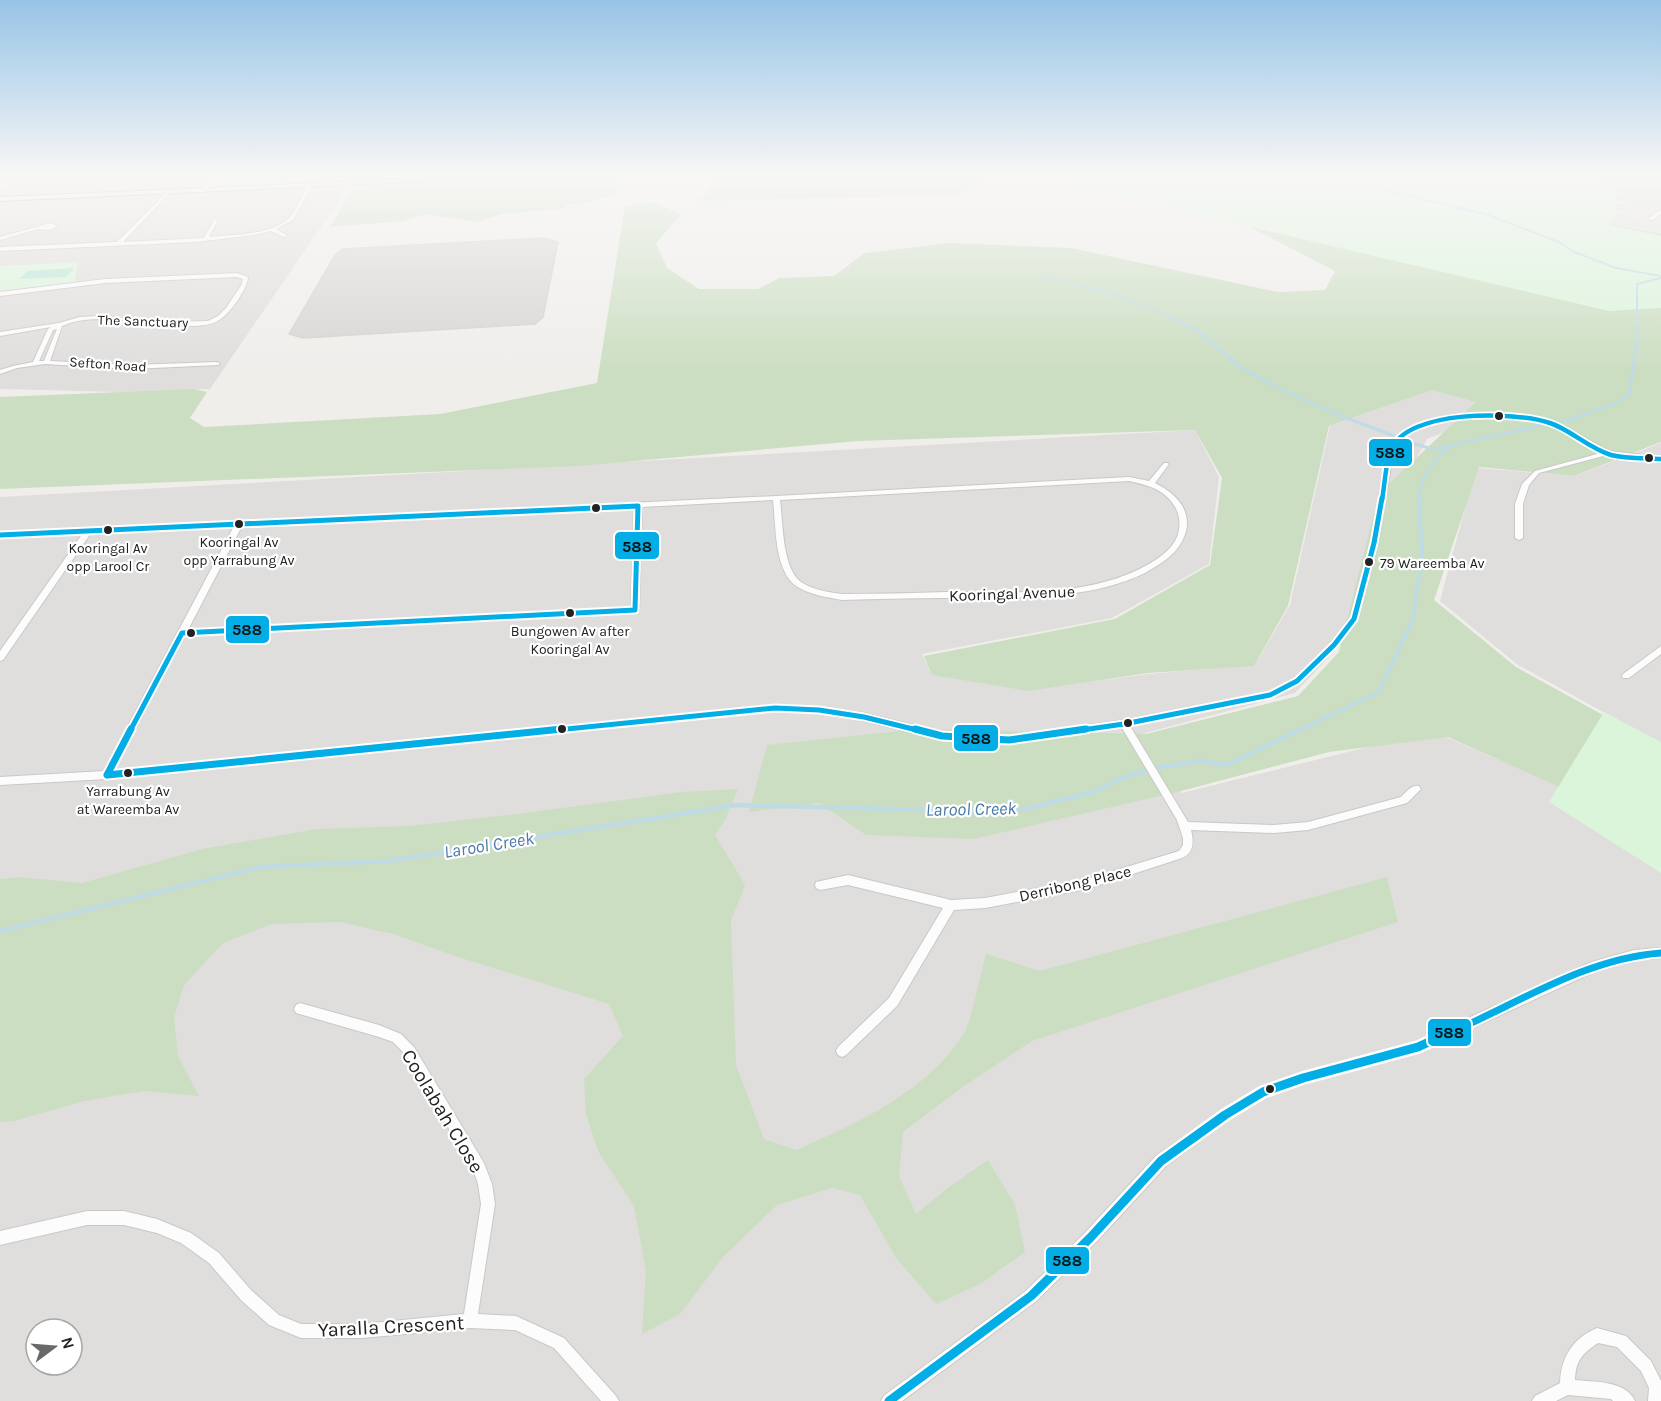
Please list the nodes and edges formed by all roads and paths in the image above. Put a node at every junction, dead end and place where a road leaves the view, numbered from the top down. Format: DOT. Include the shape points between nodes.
graph roads {
  1 [pos="132,242"];
  2 [pos="119,243"];
  3 [pos="0,249"];
  4 [pos="0,294"];
  5 [pos="59,325"];
  6 [pos="0,334"];
  7 [pos="47,361"];
  8 [pos="36,362"];
  9 [pos="217,364"];
  10 [pos="0,372"];
  11 [pos="1607,453"];
  12 [pos="1661,459"];
  13 [pos="1166,464"];
  14 [pos="1151,483"];
  15 [pos="777,498"];
  16 [pos="638,506"];
  17 [pos="239,524"];
  18 [pos="88,531"];
  19 [pos="0,535"];
  20 [pos="1519,538"];
  21 [pos="182,633"];
  22 [pos="1661,649"];
  23 [pos="0,658"];
  24 [pos="1626,676"];
  25 [pos="1124,724"];
  26 [pos="107,775"];
  27 [pos="0,781"];
  28 [pos="1416,789"];
  29 [pos="1185,826"];
  30 [pos="820,885"];
  31 [pos="951,905"];
  32 [pos="1661,953"];
  33 [pos="300,1009"];
  34 [pos="842,1051"];
  35 [pos="0,1238"];
  36 [pos="470,1321"];
  37 [pos="1567,1387"];
  38 [pos="1658,1392"];
  39 [pos="611,1401"];
  40 [pos="889,1401"];
  41 [pos="1540,1401"];
  42 [pos="1627,1401"];
  1 -- 2 [label="street"];
  2 -- 3 [label="street"];
  4 -- 5 [label="street, The Sanctuary" via="105,281 237,275 247,280 223,314 212,321 164,324 92,319"];
  5 -- 6 [label="street"];
  5 -- 7 [label="street"];
  5 -- 8 [label="street" via="51,329"];
  7 -- 8 [label="street, Sefton Road"];
  7 -- 9 [label="street, Sefton Road" via="120,367"];
  8 -- 10 [label="street, Sefton Road"];
  11 -- 12 [label="street"];
  11 -- 20 [label="street" via="1537,472 1526,484 1519,504"];
  11 -- 25 [label="street" via="1558,426 1500,415 1461,417 1406,432 1391,449 1374,543 1354,619 1321,659 1297,681 1270,695"];
  13 -- 14 [label="street"];
  14 -- 15 [label="street, Kooringal Avenue" via="1108,479"];
  14 -- 15 [label="street, Kooringal Avenue" via="1178,502 1184,518 1183,534 1173,549 1151,565 1111,583 1053,594 842,597 810,590 789,575"];
  15 -- 16 [label="street, Kooringal Avenue"];
  16 -- 17 [label="street, Kooringal Avenue"];
  16 -- 21 [label="street" via="635,610"];
  17 -- 18 [label="street, Kooringal Avenue"];
  17 -- 21 [label="street"];
  18 -- 19 [label="street, Kooringal Avenue"];
  18 -- 23 [label="street"];
  21 -- 26 [label="street"];
  22 -- 24 [label="street"];
  25 -- 26 [label="street" via="1035,737 976,739 942,736 864,717 775,708"];
  25 -- 29 [label="street"];
  26 -- 27 [label="street"];
  28 -- 29 [label="street" via="1404,800 1308,826 1274,830"];
  29 -- 31 [label="street, Derribong Place" via="1188,846 1170,859 1087,884 985,903"];
  30 -- 31 [label="street, Derribong Place" via="848,880"];
  31 -- 34 [label="street" via="893,1002"];
  32 -- 40 [label="street" via="1634,955 1592,967 1418,1047 1263,1092 1161,1161 1031,1296"];
  33 -- 36 [label="street, Coolabah Close" via="397,1038 410,1051 479,1168 488,1204"];
  35 -- 36 [label="street, Yaralla Crescent" via="87,1218 124,1218 186,1238 213,1258 274,1320 301,1331 362,1331"];
  36 -- 39 [label="street, Yaralla Crescent" via="516,1323 559,1343"];
  37 -- 38 [label="street" via="1567,1364 1576,1349 1597,1335 1621,1341 1646,1366"];
  37 -- 41 [label="street"];
  37 -- 42 [label="street" via="1614,1392"];
}
